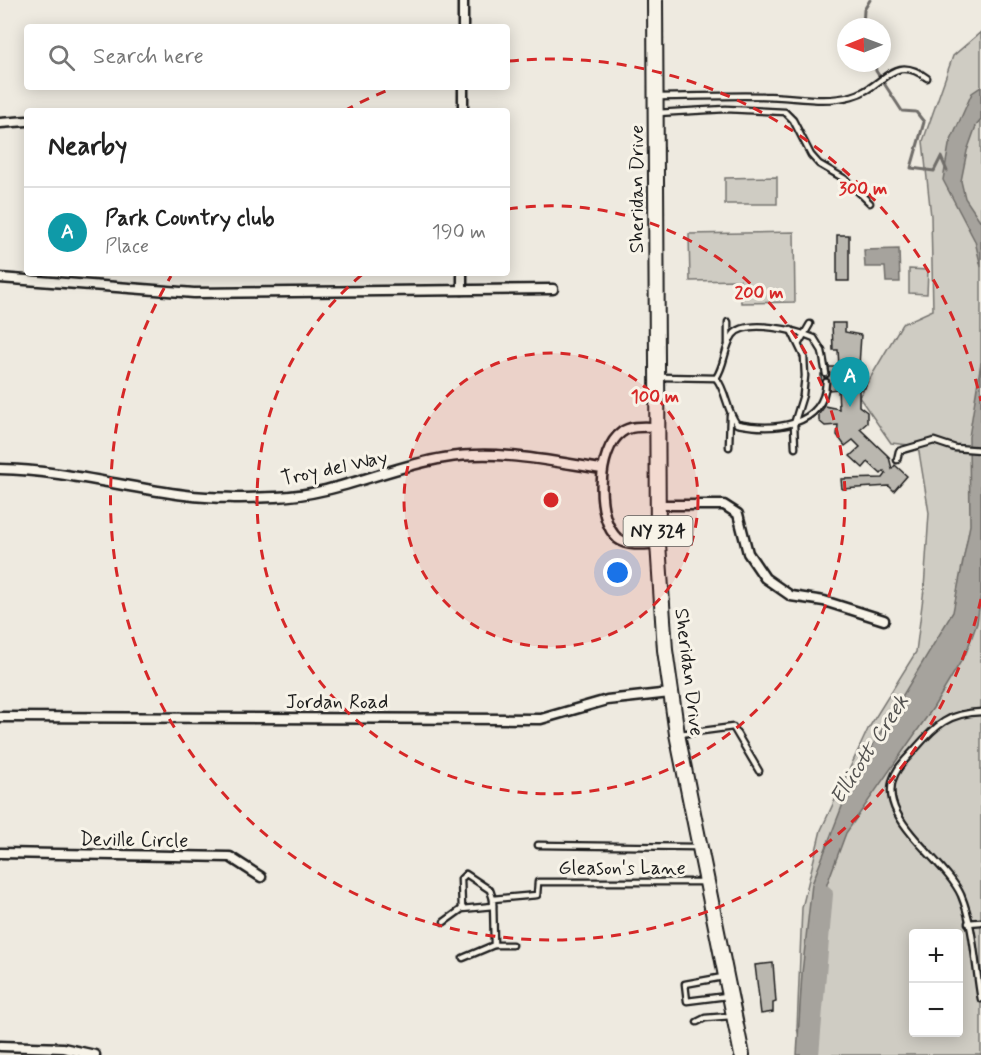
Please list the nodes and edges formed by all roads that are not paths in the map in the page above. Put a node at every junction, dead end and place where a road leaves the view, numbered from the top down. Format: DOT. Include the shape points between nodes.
graph roads {
  1 [pos="463,0"];
  2 [pos="654,0"];
  3 [pos="463,24"];
  4 [pos="927,78"];
  5 [pos="463,90"];
  6 [pos="655,97"];
  7 [pos="787,97"];
  8 [pos="463,108"];
  9 [pos="785,112"];
  10 [pos="655,114"];
  11 [pos="24,122"];
  12 [pos="0,123"];
  13 [pos="870,203"];
  14 [pos="462,276"];
  15 [pos="0,279"];
  16 [pos="553,289"];
  17 [pos="462,290"];
  18 [pos="728,322"];
  19 [pos="791,330"];
  20 [pos="805,334"];
  21 [pos="799,343"];
  22 [pos="728,347"];
  23 [pos="826,374"];
  24 [pos="657,377"];
  25 [pos="716,378"];
  26 [pos="826,382"];
  27 [pos="730,414"];
  28 [pos="794,424"];
  29 [pos="657,427"];
  30 [pos="729,447"];
  31 [pos="795,448"];
  32 [pos="981,450"];
  33 [pos="897,460"];
  34 [pos="0,469"];
  35 [pos="602,469"];
  36 [pos="658,505"];
  37 [pos="658,543"];
  38 [pos="884,621"];
  39 [pos="670,693"];
  40 [pos="981,712"];
  41 [pos="0,717"];
  42 [pos="677,734"];
  43 [pos="759,771"];
  44 [pos="538,844"];
  45 [pos="699,848"];
  46 [pos="0,854"];
  47 [pos="261,877"];
  48 [pos="706,882"];
  49 [pos="493,899"];
  50 [pos="493,906"];
  51 [pos="462,909"];
  52 [pos="444,922"];
  53 [pos="981,922"];
  54 [pos="968,923"];
  55 [pos="494,945"];
  56 [pos="512,945"];
  57 [pos="463,958"];
  58 [pos="726,976"];
  59 [pos="730,996"];
  60 [pos="981,999"];
  61 [pos="734,1016"];
  62 [pos="698,1022"];
  63 [pos="0,1047"];
  64 [pos="95,1055"];
  65 [pos="742,1055"];
  1 -- 3 [label="street"];
  2 -- 6 [label="main road, Sheridan Drive / NY 324"];
  4 -- 7 [label="lane" via="914,68 900,68 868,91 849,97"];
  5 -- 8 [label="street"];
  6 -- 7 [label="lane"];
  6 -- 10 [label="main road, Sheridan Drive / NY 324"];
  7 -- 9 [label="lane"];
  9 -- 10 [label="lane"];
  9 -- 13 [label="lane" via="811,156 845,179"];
  10 -- 24 [label="main road, Sheridan Drive / NY 324"];
  11 -- 12 [label="street"];
  14 -- 17 [label="street"];
  15 -- 17 [label="street" via="194,294"];
  16 -- 17 [label="street"];
  18 -- 22 [label="lane"];
  19 -- 20 [label="lane"];
  19 -- 20 [label="lane" via="801,330 810,324"];
  19 -- 21 [label="lane"];
  19 -- 22 [label="lane" via="747,327 734,333"];
  20 -- 21 [label="lane"];
  20 -- 23 [label="lane" via="814,338 822,351"];
  21 -- 28 [label="lane" via="805,376"];
  22 -- 25 [label="lane" via="724,367"];
  24 -- 25 [label="lane"];
  24 -- 29 [label="main road, Sheridan Drive / NY 324"];
  25 -- 27 [label="lane" via="723,387"];
  26 -- 28 [label="lane" via="819,406 808,418"];
  27 -- 28 [label="lane" via="736,424 746,426"];
  27 -- 30 [label="lane"];
  28 -- 31 [label="lane"];
  29 -- 35 [label="street" via="623,430"];
  29 -- 36 [label="main road, Sheridan Drive / NY 324"];
  32 -- 33 [label="lane" via="934,441 899,451"];
  34 -- 35 [label="street, Troy del Way" via="52,472 218,498 311,493 441,458 472,454 494,453"];
  35 -- 37 [label="street" via="602,492 611,530 618,540"];
  36 -- 37 [label="main road, Sheridan Drive / NY 324"];
  36 -- 38 [label="street" via="724,505 738,514 748,553 765,578 791,596 824,601"];
  37 -- 39 [label="main road, Sheridan Drive / NY 324"];
  39 -- 41 [label="street, Jordan Road" via="607,700 541,719"];
  39 -- 42 [label="main road, Sheridan Drive / NY 324"];
  40 -- 54 [label="lane" via="966,712 930,730 897,770 891,791 897,816 960,893"];
  42 -- 43 [label="lane" via="733,727"];
  42 -- 45 [label="main road, Sheridan Drive / NY 324"];
  44 -- 45 [label="lane"];
  45 -- 48 [label="main road, Sheridan Drive / NY 324"];
  46 -- 47 [label="street, Deville Circle" via="230,857"];
  48 -- 49 [label="lane, Gleason's Lane" via="538,882 537,895"];
  48 -- 58 [label="main road, Sheridan Drive / NY 324"];
  49 -- 50 [label="lane"];
  49 -- 51 [label="lane" via="490,890 466,874 460,879"];
  50 -- 51 [label="lane"];
  50 -- 55 [label="lane"];
  51 -- 52 [label="lane"];
  53 -- 54 [label="lane"];
  54 -- 60 [label="lane"];
  55 -- 56 [label="lane"];
  55 -- 57 [label="lane"];
  58 -- 59 [label="main road, Sheridan Drive / NY 324"];
  58 -- 59 [label="lane" via="685,984 687,1001"];
  59 -- 61 [label="main road, Sheridan Drive / NY 324"];
  61 -- 62 [label="lane"];
  61 -- 65 [label="main road, Sheridan Drive / NY 324"];
  63 -- 64 [label="street" via="63,1048"];
}
